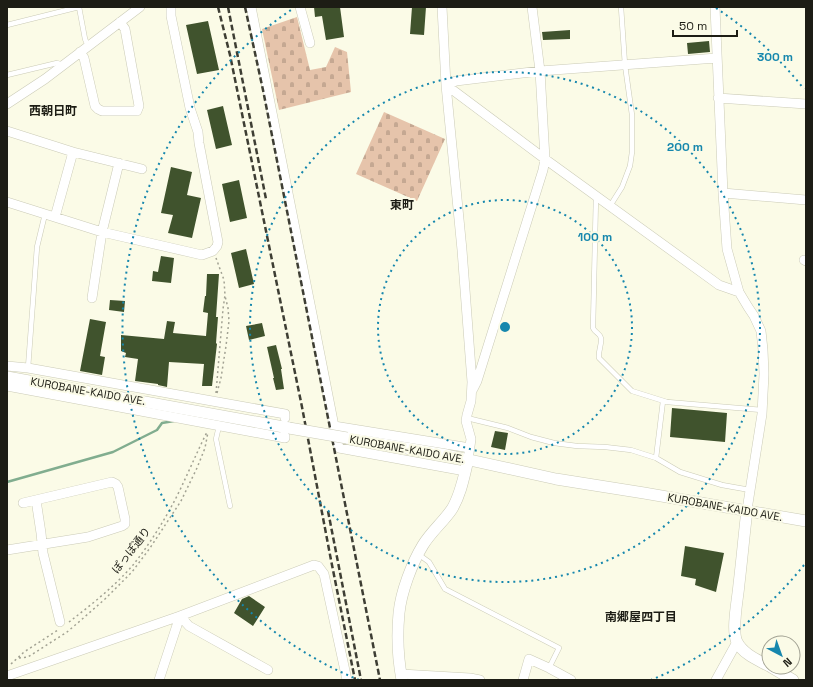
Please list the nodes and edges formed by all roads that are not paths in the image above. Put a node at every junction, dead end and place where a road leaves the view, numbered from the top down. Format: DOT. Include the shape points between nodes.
graph roads {
  1 [pos="79,7"];
  2 [pos="140,7"];
  3 [pos="170,7"];
  4 [pos="251,7"];
  5 [pos="300,7"];
  6 [pos="442,7"];
  7 [pos="532,7"];
  8 [pos="621,7"];
  9 [pos="715,7"];
  10 [pos="120,22"];
  11 [pos="7,25"];
  12 [pos="310,43"];
  13 [pos="88,46"];
  14 [pos="80,52"];
  15 [pos="717,58"];
  16 [pos="63,65"];
  17 [pos="625,65"];
  18 [pos="540,71"];
  19 [pos="7,75"];
  20 [pos="446,85"];
  21 [pos="718,98"];
  22 [pos="7,104"];
  23 [pos="806,104"];
  24 [pos="7,131"];
  25 [pos="73,152"];
  26 [pos="545,159"];
  27 [pos="119,163"];
  28 [pos="142,169"];
  29 [pos="723,193"];
  30 [pos="596,196"];
  31 [pos="806,200"];
  32 [pos="7,202"];
  33 [pos="610,206"];
  34 [pos="45,214"];
  35 [pos="55,217"];
  36 [pos="102,232"];
  37 [pos="739,292"];
  38 [pos="92,298"];
  39 [pos="7,366"];
  40 [pos="28,368"];
  41 [pos="7,377"];
  42 [pos="7,386"];
  43 [pos="472,392"];
  44 [pos="662,401"];
  45 [pos="762,410"];
  46 [pos="467,418"];
  47 [pos="219,426"];
  48 [pos="286,426"];
  49 [pos="334,426"];
  50 [pos="470,448"];
  51 [pos="656,458"];
  52 [pos="468,460"];
  53 [pos="465,471"];
  54 [pos="750,490"];
  55 [pos="36,500"];
  56 [pos="23,503"];
  57 [pos="230,506"];
  58 [pos="747,510"];
  59 [pos="806,521"];
  60 [pos="43,544"];
  61 [pos="7,550"];
  62 [pos="418,554"];
  63 [pos="180,616"];
  64 [pos="62,625"];
  65 [pos="737,642"];
  66 [pos="761,661"];
  67 [pos="548,668"];
  68 [pos="268,670"];
  69 [pos="7,676"];
  70 [pos="402,677"];
  71 [pos="162,679"];
  72 [pos="567,679"];
  73 [pos="347,680"];
  74 [pos="480,680"];
  75 [pos="523,680"];
  76 [pos="716,680"];
  1 -- 11 [label="lane"];
  1 -- 13 [label="lane"];
  2 -- 10 [label="street"];
  3 -- 36 [label="street" via="190,108 198,132 217,246 213,251 202,255"];
  4 -- 49 [label="street"];
  5 -- 12 [label="street"];
  6 -- 20 [label="street"];
  7 -- 18 [label="street"];
  8 -- 17 [label="lane"];
  9 -- 15 [label="street"];
  10 -- 13 [label="street"];
  10 -- 14 [label="street" via="125,29 139,106 137,111 102,111 95,106 84,58"];
  13 -- 14 [label="street"];
  14 -- 16 [label="street"];
  15 -- 17 [label="street"];
  15 -- 21 [label="street"];
  16 -- 19 [label="lane" via="57,63"];
  16 -- 22 [label="street"];
  17 -- 18 [label="street"];
  17 -- 33 [label="lane" via="632,115 632,152 630,166 622,186"];
  18 -- 20 [label="street" via="456,81"];
  18 -- 26 [label="street"];
  20 -- 26 [label="street"];
  20 -- 43 [label="street" via="462,250"];
  21 -- 23 [label="street"];
  21 -- 29 [label="street"];
  24 -- 25 [label="street"];
  25 -- 27 [label="street"];
  25 -- 35 [label="street"];
  26 -- 30 [label="street"];
  26 -- 43 [label="street"];
  27 -- 28 [label="street"];
  27 -- 36 [label="street"];
  29 -- 31 [label="street"];
  29 -- 37 [label="street" via="727,249"];
  30 -- 33 [label="street"];
  30 -- 44 [label="lane" via="593,328 601,339 599,358 632,391"];
  32 -- 34 [label="street"];
  33 -- 37 [label="street" via="718,285"];
  34 -- 35 [label="street"];
  34 -- 40 [label="lane" via="37,247"];
  35 -- 36 [label="street"];
  36 -- 38 [label="street"];
  37 -- 45 [label="street" via="761,331 764,374"];
  39 -- 40 [label="street"];
  40 -- 48 [label="street" via="285,414"];
  41 -- 48 [label="street, KUROBANE-KAIDO AVE."];
  42 -- 47 [label="street"];
  43 -- 46 [label="street"];
  44 -- 45 [label="lane"];
  44 -- 51 [label="lane"];
  45 -- 54 [label="street"];
  46 -- 50 [label="street"];
  46 -- 51 [label="lane" via="554,443 631,450"];
  47 -- 48 [label="street" via="285,438"];
  47 -- 57 [label="lane" via="216,439"];
  48 -- 52 [label="street, KUROBANE-KAIDO AVE., bridge"];
  49 -- 50 [label="street"];
  49 -- 53 [label="street" via="339,448"];
  50 -- 52 [label="street"];
  51 -- 54 [label="lane" via="680,472 722,485"];
  52 -- 53 [label="street"];
  52 -- 58 [label="street, KUROBANE-KAIDO AVE." via="556,479"];
  53 -- 62 [label="street" via="458,497"];
  54 -- 58 [label="street"];
  55 -- 56 [label="street"];
  55 -- 60 [label="street"];
  55 -- 60 [label="street" via="112,482 118,487 125,519 122,526 88,537"];
  58 -- 59 [label="street, KUROBANE-KAIDO AVE."];
  58 -- 65 [label="street" via="735,631"];
  60 -- 61 [label="street"];
  60 -- 64 [label="street" via="43,553"];
  62 -- 67 [label="lane" via="429,562 445,589 559,648"];
  62 -- 70 [label="street" via="404,590 399,612 398,637"];
  63 -- 68 [label="street" via="189,626"];
  63 -- 69 [label="street"];
  63 -- 71 [label="street"];
  63 -- 73 [label="street" via="314,565 318,566 324,574"];
  65 -- 66 [label="street" via="746,652"];
  65 -- 76 [label="street"];
  67 -- 72 [label="street"];
  67 -- 75 [label="street" via="529,660"];
  70 -- 74 [label="street"];
}
